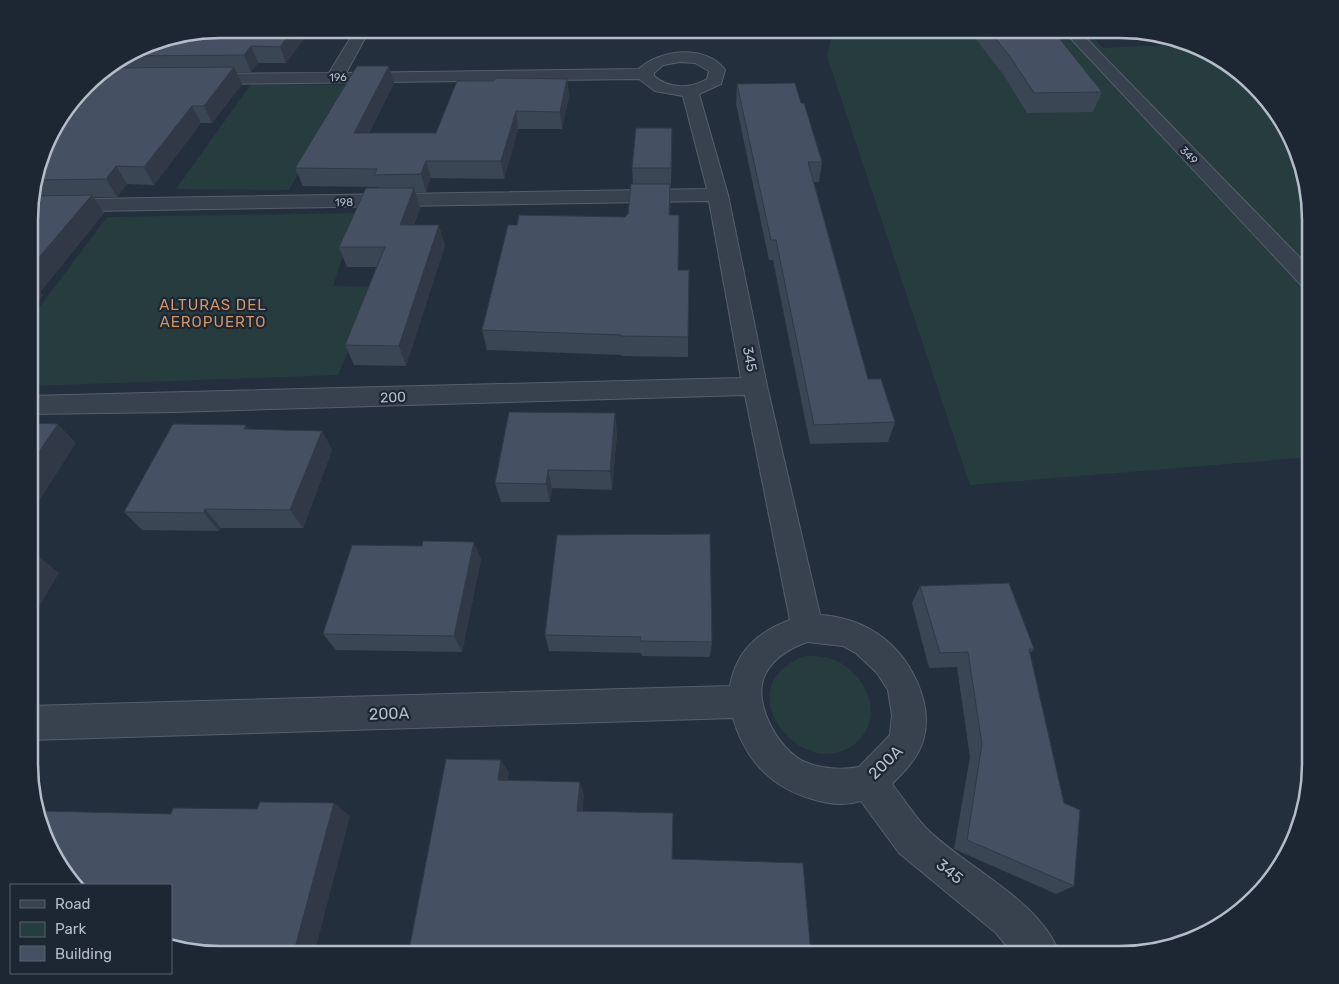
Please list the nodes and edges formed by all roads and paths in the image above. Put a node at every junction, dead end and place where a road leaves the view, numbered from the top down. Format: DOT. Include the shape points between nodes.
graph roads {
  1 [pos="358,38"];
  2 [pos="1078,38"];
  3 [pos="646,74"];
  4 [pos="335,77"];
  5 [pos="188,79"];
  6 [pos="690,90"];
  7 [pos="718,195"];
  8 [pos="38,206"];
  9 [pos="1302,273"];
  10 [pos="755,386"];
  11 [pos="38,405"];
  12 [pos="807,628"];
  13 [pos="747,702"];
  14 [pos="38,723"];
  15 [pos="868,781"];
  16 [pos="1032,946"];
  1 -- 4 [label="street"];
  2 -- 9 [label="street, 349"];
  3 -- 4 [label="street, 196"];
  3 -- 6 [label="street" via="658,87"];
  3 -- 6 [label="street" via="650,66 668,59 692,58 712,65 716,70 715,81 701,89"];
  4 -- 5 [label="street, 196"];
  6 -- 7 [label="street, 345"];
  7 -- 8 [label="street, 198"];
  7 -- 10 [label="street, 345"];
  10 -- 11 [label="street, 200"];
  10 -- 12 [label="street, 345"];
  12 -- 13 [label="street, 200A" via="785,635 765,648 752,667"];
  12 -- 15 [label="street, 200A" via="832,629 855,636 894,670 906,693 910,718 905,743"];
  13 -- 14 [label="street, 200A"];
  13 -- 15 [label="street, 200A" via="749,719 761,746 782,768 809,782 839,787"];
  15 -- 16 [label="street, 345" via="912,840 1010,920"];
}
